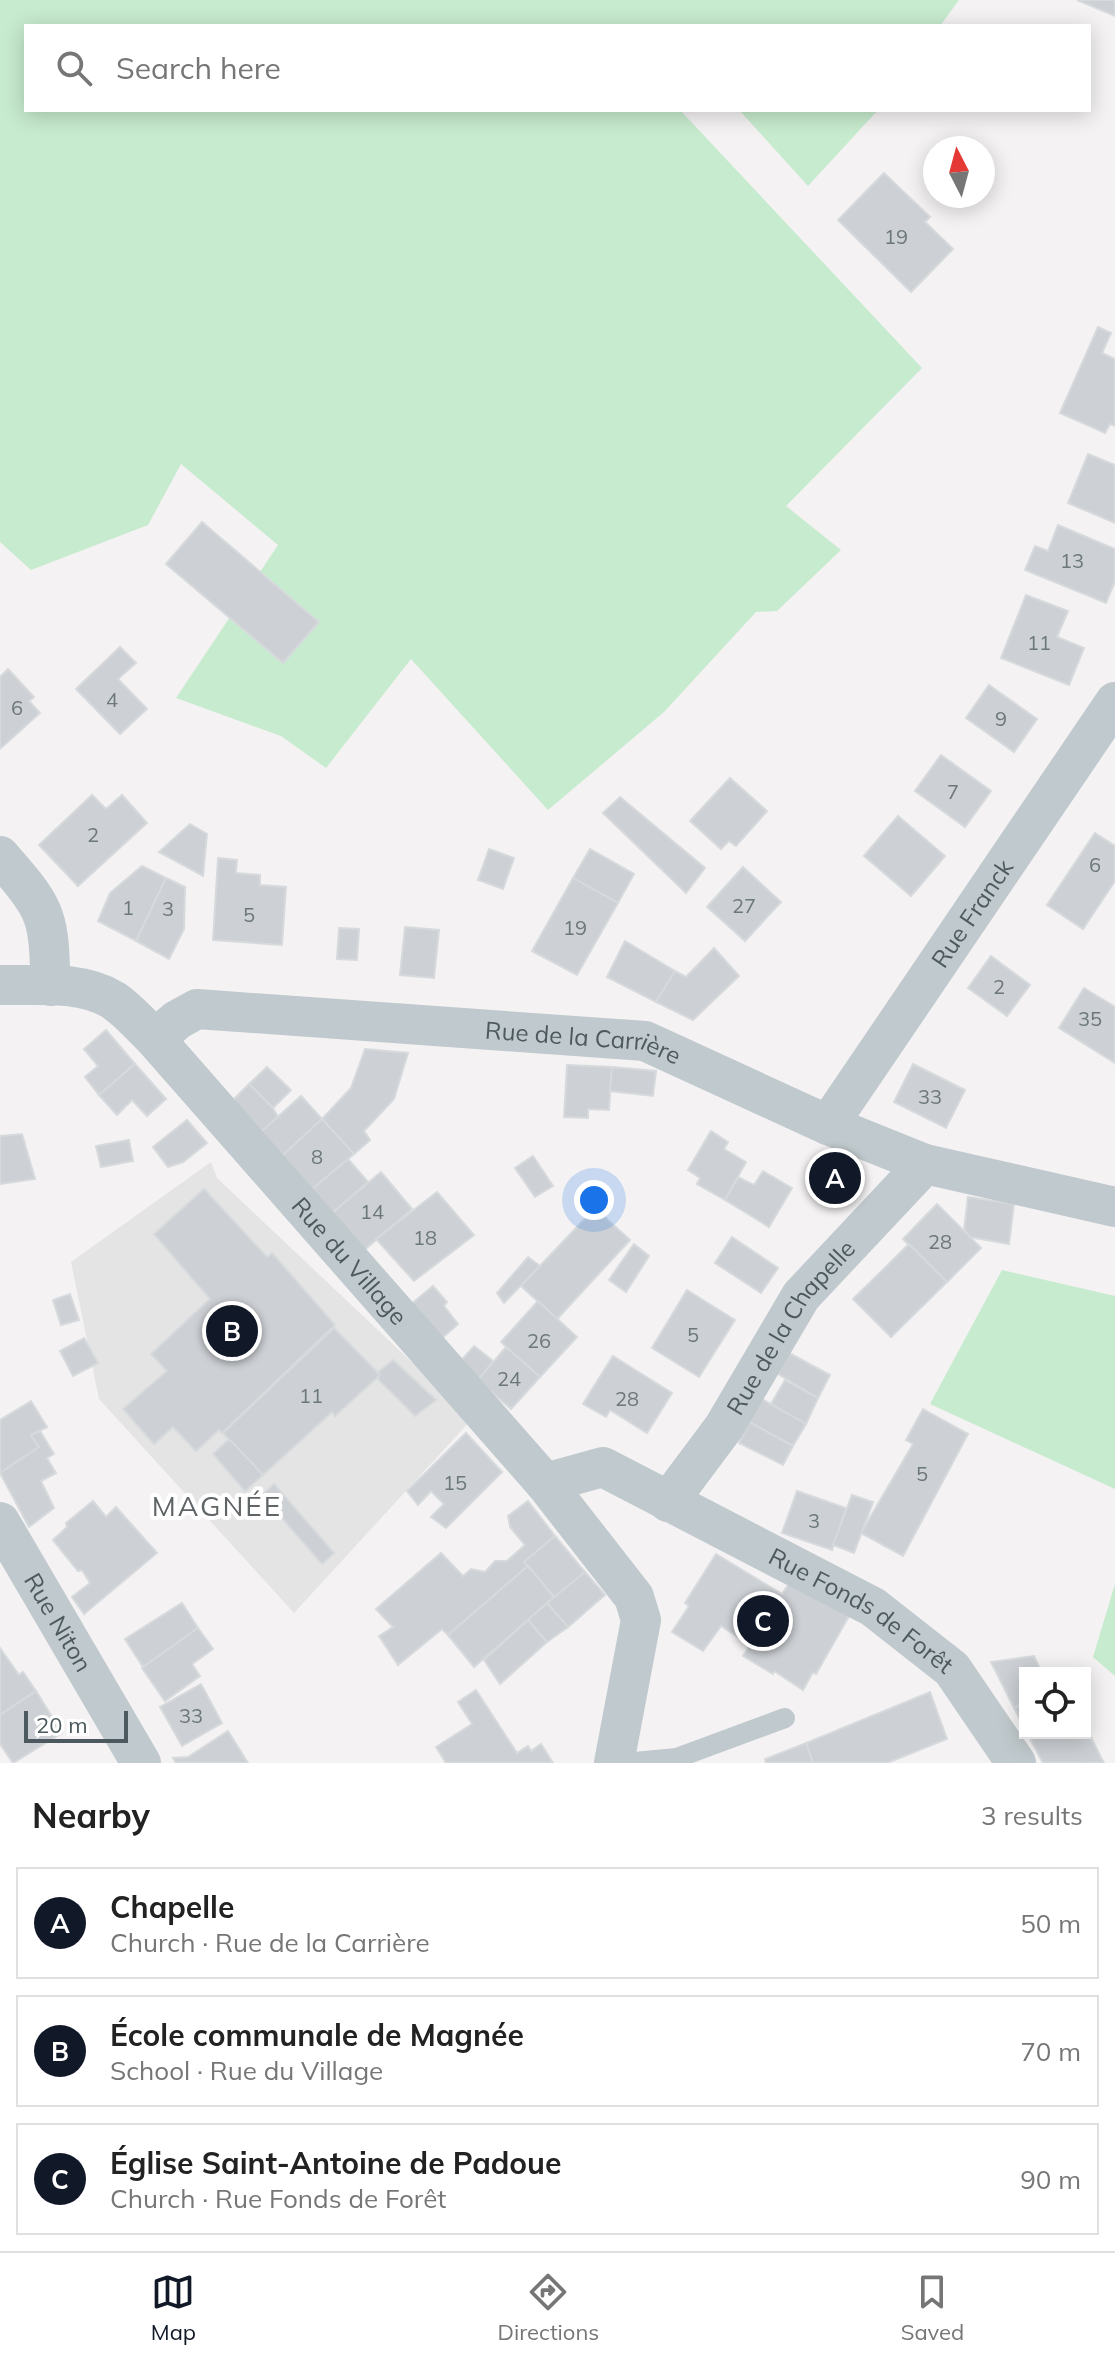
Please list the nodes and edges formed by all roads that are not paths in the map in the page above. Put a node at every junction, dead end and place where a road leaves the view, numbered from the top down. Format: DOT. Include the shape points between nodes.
graph roads {
  1 [pos="1115,702"];
  2 [pos="0,856"];
  3 [pos="0,985"];
  4 [pos="51,986"];
  5 [pos="155,1039"];
  6 [pos="828,1125"];
  7 [pos="925,1164"];
  8 [pos="1115,1207"];
  9 [pos="545,1483"];
  10 [pos="668,1502"];
  11 [pos="0,1522"];
  12 [pos="785,1718"];
  13 [pos="141,1763"];
  14 [pos="614,1763"];
  15 [pos="624,1763"];
  16 [pos="1016,1763"];
  1 -- 6 [label="street, Rue Franck"];
  2 -- 4 [label="street" via="43,914"];
  3 -- 4 [label="street"];
  4 -- 5 [label="street" via="75,987 115,1001"];
  5 -- 6 [label="street, Rue de la Carrière" via="197,1009 645,1041"];
  5 -- 9 [label="street, Rue du Village"];
  6 -- 7 [label="street, Rue de la Carrière"];
  7 -- 8 [label="street, Rue de la Carrière"];
  7 -- 10 [label="street, Rue de la Chapelle" via="801,1296 724,1427"];
  9 -- 10 [label="street" via="603,1467"];
  9 -- 14 [label="street, Rue du Village" via="634,1597 641,1620"];
  10 -- 16 [label="street, Rue Fonds de Forêt" via="873,1607 952,1669"];
  11 -- 13 [label="street, Rue Niton"];
  12 -- 15 [label="lane" via="677,1758"];
}
